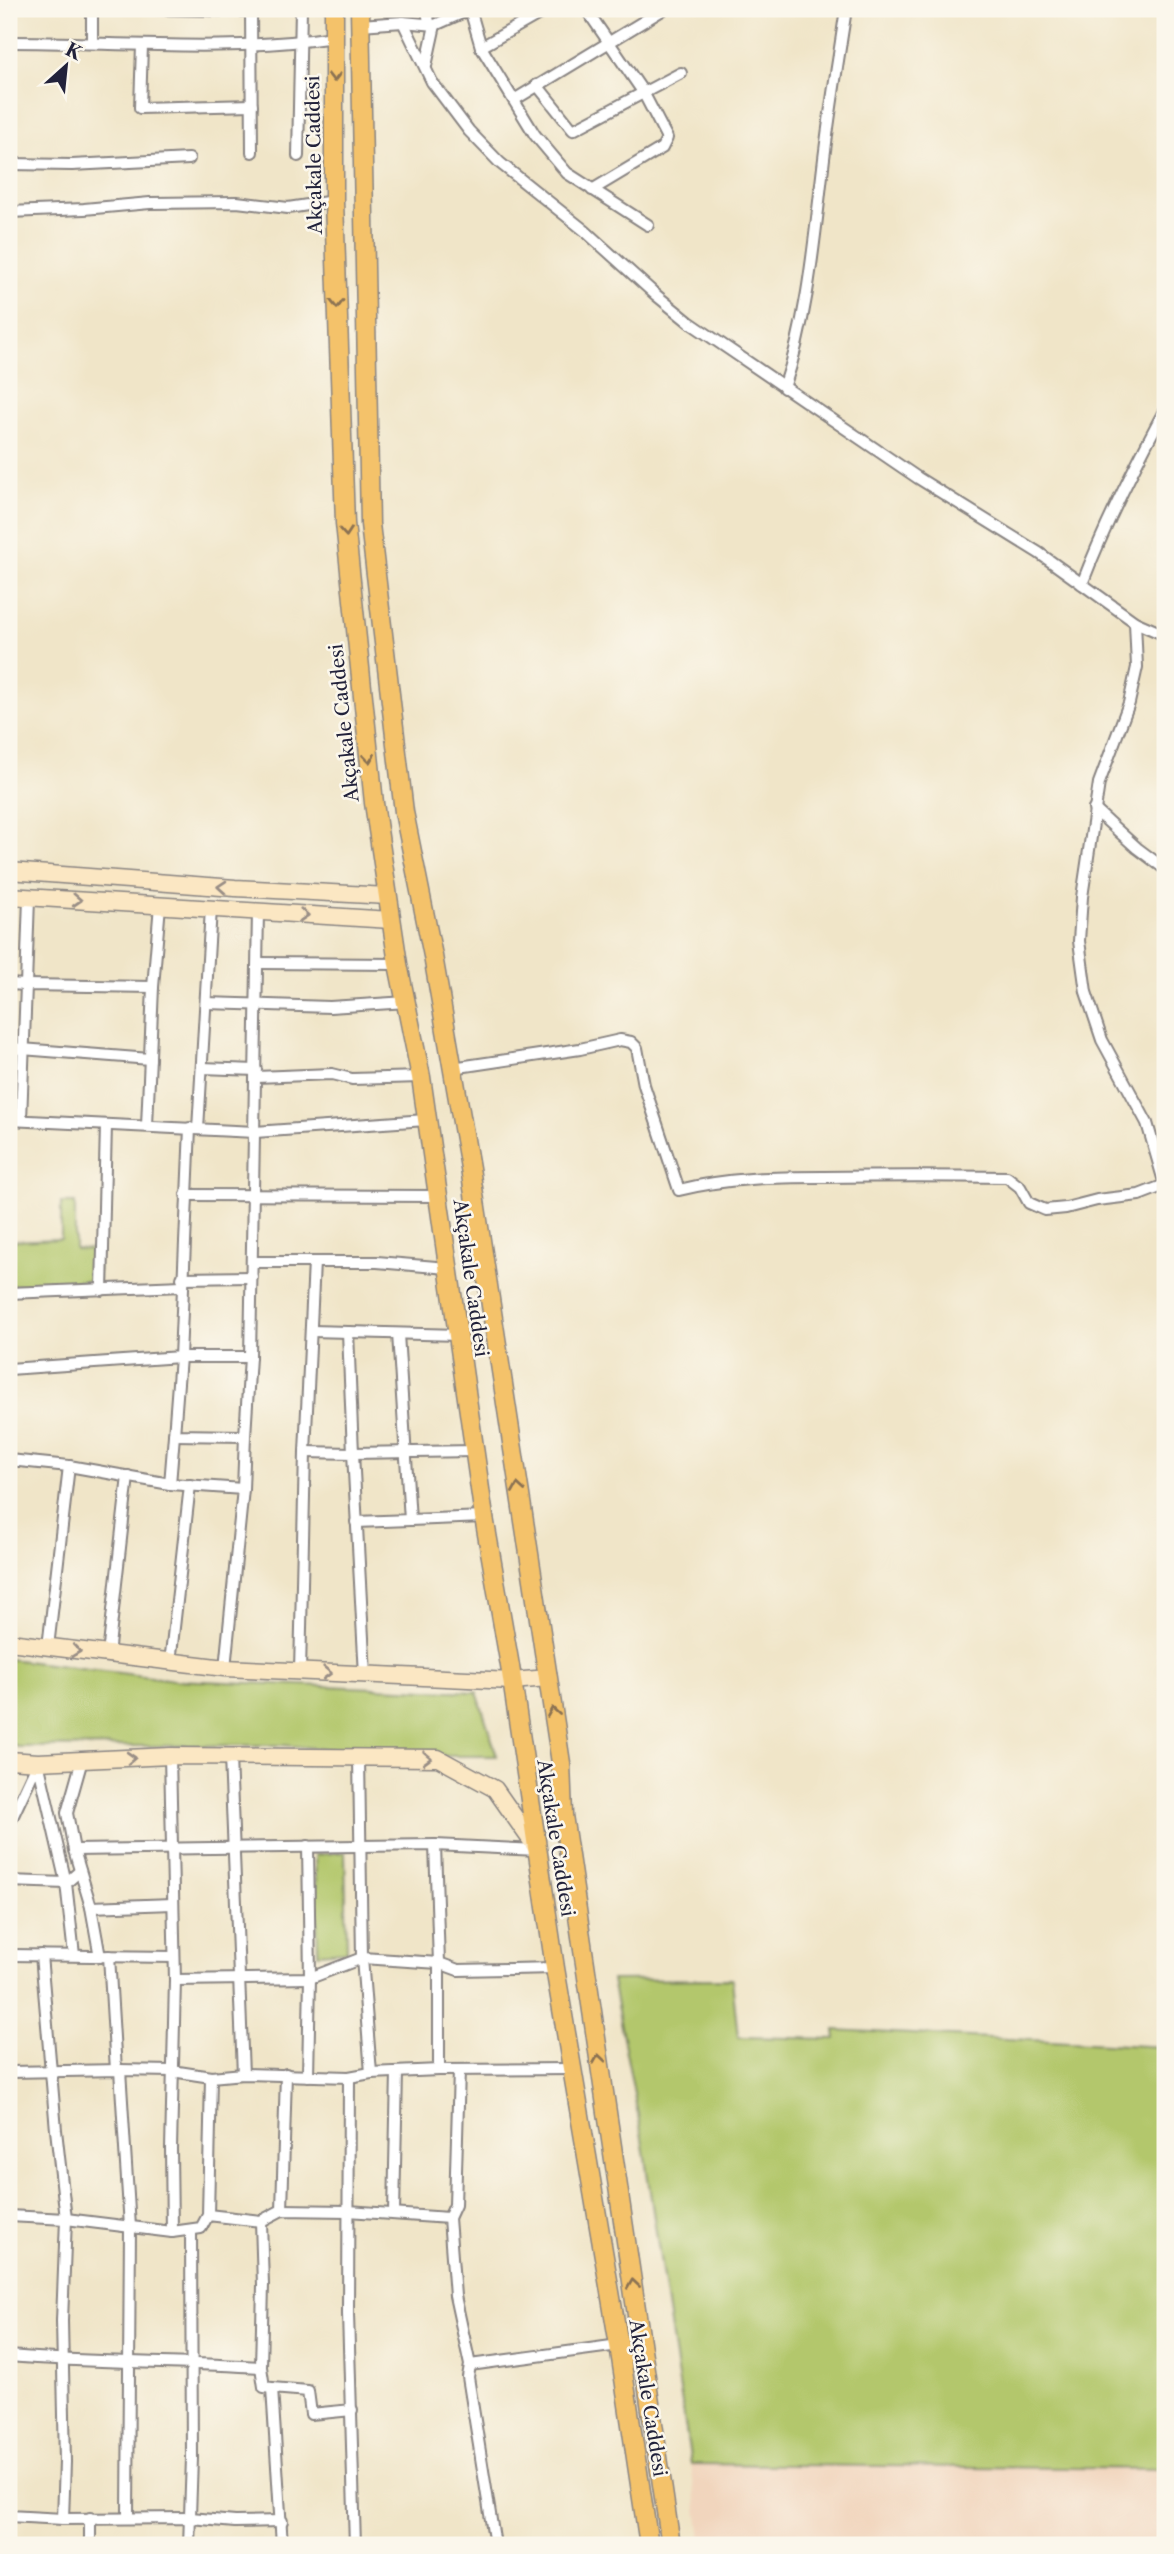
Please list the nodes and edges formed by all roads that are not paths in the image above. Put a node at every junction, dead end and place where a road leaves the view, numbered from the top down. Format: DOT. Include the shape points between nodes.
graph roads {
  1 [pos="92,9"];
  2 [pos="155,9"];
  3 [pos="301,9"];
  4 [pos="334,9"];
  5 [pos="427,9"];
  6 [pos="471,9"];
  7 [pos="548,9"];
  8 [pos="586,9"];
  9 [pos="664,9"];
  10 [pos="846,9"];
  11 [pos="251,10"];
  12 [pos="360,17"];
  13 [pos="402,22"];
  14 [pos="432,24"];
  15 [pos="334,37"];
  16 [pos="608,41"];
  17 [pos="9,42"];
  18 [pos="92,42"];
  19 [pos="300,42"];
  20 [pos="251,44"];
  21 [pos="142,45"];
  22 [pos="481,47"];
  23 [pos="426,66"];
  24 [pos="681,73"];
  25 [pos="537,85"];
  26 [pos="643,92"];
  27 [pos="514,100"];
  28 [pos="252,105"];
  29 [pos="252,152"];
  30 [pos="298,156"];
  31 [pos="189,159"];
  32 [pos="9,163"];
  33 [pos="592,190"];
  34 [pos="334,201"];
  35 [pos="9,212"];
  36 [pos="648,225"];
  37 [pos="784,388"];
  38 [pos="1164,411"];
  39 [pos="1082,584"];
  40 [pos="1135,622"];
  41 [pos="1165,635"];
  42 [pos="1094,809"];
  43 [pos="1165,869"];
  44 [pos="9,871"];
  45 [pos="9,896"];
  46 [pos="388,896"];
  47 [pos="29,898"];
  48 [pos="160,905"];
  49 [pos="211,908"];
  50 [pos="258,912"];
  51 [pos="391,920"];
  52 [pos="258,963"];
  53 [pos="398,964"];
  54 [pos="9,984"];
  55 [pos="26,985"];
  56 [pos="153,987"];
  57 [pos="407,1002"];
  58 [pos="206,1003"];
  59 [pos="257,1007"];
  60 [pos="9,1048"];
  61 [pos="24,1049"];
  62 [pos="150,1059"];
  63 [pos="202,1068"];
  64 [pos="452,1068"];
  65 [pos="256,1074"];
  66 [pos="421,1077"];
  67 [pos="15,1120"];
  68 [pos="426,1121"];
  69 [pos="106,1125"];
  70 [pos="147,1126"];
  71 [pos="194,1129"];
  72 [pos="255,1132"];
  73 [pos="186,1195"];
  74 [pos="438,1196"];
  75 [pos="254,1197"];
  76 [pos="252,1262"];
  77 [pos="314,1262"];
  78 [pos="448,1268"];
  79 [pos="252,1277"];
  80 [pos="182,1282"];
  81 [pos="102,1290"];
  82 [pos="9,1293"];
  83 [pos="312,1331"];
  84 [pos="348,1332"];
  85 [pos="398,1334"];
  86 [pos="459,1335"];
  87 [pos="180,1357"];
  88 [pos="250,1357"];
  89 [pos="9,1369"];
  90 [pos="174,1435"];
  91 [pos="246,1436"];
  92 [pos="474,1451"];
  93 [pos="305,1452"];
  94 [pos="406,1452"];
  95 [pos="353,1453"];
  96 [pos="9,1460"];
  97 [pos="69,1466"];
  98 [pos="128,1476"];
  99 [pos="170,1484"];
  100 [pos="190,1485"];
  101 [pos="243,1489"];
  102 [pos="484,1517"];
  103 [pos="410,1520"];
  104 [pos="356,1522"];
  105 [pos="9,1642"];
  106 [pos="48,1647"];
  107 [pos="108,1655"];
  108 [pos="170,1663"];
  109 [pos="225,1668"];
  110 [pos="299,1672"];
  111 [pos="365,1675"];
  112 [pos="548,1678"];
  113 [pos="512,1681"];
  114 [pos="170,1756"];
  115 [pos="359,1757"];
  116 [pos="229,1758"];
  117 [pos="9,1760"];
  118 [pos="82,1760"];
  119 [pos="38,1762"];
  120 [pos="9,1824"];
  121 [pos="435,1845"];
  122 [pos="308,1846"];
  123 [pos="361,1848"];
  124 [pos="171,1849"];
  125 [pos="232,1849"];
  126 [pos="74,1850"];
  127 [pos="538,1850"];
  128 [pos="80,1871"];
  129 [pos="9,1881"];
  130 [pos="66,1883"];
  131 [pos="173,1904"];
  132 [pos="91,1907"];
  133 [pos="9,1955"];
  134 [pos="41,1955"];
  135 [pos="74,1955"];
  136 [pos="105,1957"];
  137 [pos="174,1957"];
  138 [pos="362,1958"];
  139 [pos="439,1963"];
  140 [pos="555,1968"];
  141 [pos="238,1977"];
  142 [pos="310,1978"];
  143 [pos="175,1980"];
  144 [pos="572,2069"];
  145 [pos="118,2070"];
  146 [pos="439,2070"];
  147 [pos="459,2070"];
  148 [pos="52,2071"];
  149 [pos="172,2071"];
  150 [pos="9,2072"];
  151 [pos="397,2072"];
  152 [pos="371,2073"];
  153 [pos="243,2074"];
  154 [pos="286,2074"];
  155 [pos="308,2076"];
  156 [pos="212,2077"];
  157 [pos="349,2077"];
  158 [pos="282,2210"];
  159 [pos="348,2211"];
  160 [pos="394,2213"];
  161 [pos="208,2215"];
  162 [pos="9,2216"];
  163 [pos="449,2218"];
  164 [pos="66,2219"];
  165 [pos="261,2221"];
  166 [pos="130,2227"];
  167 [pos="191,2230"];
  168 [pos="172,2232"];
  169 [pos="619,2345"];
  170 [pos="9,2356"];
  171 [pos="63,2360"];
  172 [pos="129,2361"];
  173 [pos="191,2363"];
  174 [pos="470,2365"];
  175 [pos="261,2367"];
  176 [pos="272,2388"];
  177 [pos="352,2410"];
  178 [pos="9,2516"];
  179 [pos="128,2517"];
  180 [pos="90,2518"];
  181 [pos="191,2518"];
  182 [pos="62,2519"];
  183 [pos="282,2521"];
  184 [pos="90,2545"];
  185 [pos="189,2545"];
  186 [pos="282,2545"];
  187 [pos="355,2545"];
  188 [pos="495,2545"];
  189 [pos="649,2545"];
  190 [pos="671,2545"];
  1 -- 18 [label="street"];
  2 -- 11 [label="street"];
  3 -- 19 [label="street"];
  4 -- 15 [label="main road, Akçakale Caddesi"];
  5 -- 14 [label="street"];
  6 -- 14 [label="street"];
  6 -- 22 [label="street"];
  7 -- 22 [label="street"];
  8 -- 16 [label="street"];
  9 -- 16 [label="street"];
  10 -- 37 [label="street" via="808,293"];
  11 -- 20 [label="street"];
  12 -- 13 [label="street"];
  12 -- 64 [label="main road, Akçakale Caddesi" via="370,524 404,812"];
  13 -- 14 [label="street"];
  13 -- 23 [label="street"];
  14 -- 23 [label="street"];
  15 -- 19 [label="street"];
  15 -- 34 [label="main road, Akçakale Caddesi, one-way"];
  16 -- 25 [label="street"];
  16 -- 26 [label="street"];
  17 -- 18 [label="street"];
  18 -- 21 [label="street"];
  19 -- 20 [label="street"];
  19 -- 30 [label="street"];
  20 -- 21 [label="street"];
  20 -- 28 [label="street"];
  21 -- 28 [label="street" via="140,108"];
  22 -- 27 [label="street"];
  23 -- 37 [label="street" via="439,92 500,163 681,315"];
  24 -- 26 [label="street"];
  25 -- 26 [label="street" via="573,130"];
  25 -- 27 [label="street"];
  26 -- 33 [label="street" via="667,138 662,148"];
  27 -- 33 [label="street" via="567,173"];
  28 -- 29 [label="street"];
  31 -- 32 [label="street"];
  33 -- 36 [label="street"];
  34 -- 35 [label="street" via="288,208 237,202 163,203"];
  34 -- 46 [label="main road, Akçakale Caddesi, one-way" via="345,523"];
  37 -- 39 [label="street"];
  38 -- 39 [label="street" via="1129,476"];
  39 -- 40 [label="street"];
  40 -- 41 [label="street"];
  40 -- 42 [label="street" via="1137,667"];
  42 -- 43 [label="street"];
  42 -- 64 [label="street" via="1079,941 1086,992 1102,1040 1147,1123 1165,1185 1139,1195 1045,1210 1029,1203 1007,1177 766,1178 679,1190 637,1048 631,1042 620,1040"];
  46 -- 44 [label="main road, one-way"];
  45 -- 47 [label="main road"];
  46 -- 51 [label="main road, Akçakale Caddesi"];
  47 -- 48 [label="main road, one-way"];
  47 -- 55 [label="street"];
  48 -- 49 [label="main road"];
  48 -- 56 [label="street"];
  49 -- 50 [label="main road"];
  49 -- 58 [label="street"];
  50 -- 51 [label="main road, one-way"];
  50 -- 52 [label="street"];
  51 -- 53 [label="main road, Akçakale Caddesi"];
  52 -- 53 [label="street"];
  52 -- 59 [label="street"];
  53 -- 57 [label="main road, Akçakale Caddesi"];
  54 -- 55 [label="street"];
  55 -- 56 [label="street"];
  55 -- 61 [label="street"];
  56 -- 62 [label="street"];
  57 -- 59 [label="street"];
  57 -- 66 [label="main road, Akçakale Caddesi"];
  58 -- 59 [label="street"];
  58 -- 63 [label="street"];
  59 -- 65 [label="street"];
  60 -- 61 [label="street"];
  61 -- 62 [label="street"];
  61 -- 67 [label="street"];
  62 -- 70 [label="street"];
  63 -- 65 [label="street"];
  63 -- 71 [label="street"];
  112 -- 64 [label="main road, Akçakale Caddesi, one-way"];
  65 -- 66 [label="street"];
  65 -- 72 [label="street"];
  66 -- 68 [label="main road, Akçakale Caddesi"];
  67 -- 69 [label="street"];
  68 -- 72 [label="street"];
  68 -- 74 [label="main road, Akçakale Caddesi"];
  69 -- 70 [label="street"];
  69 -- 81 [label="street"];
  70 -- 71 [label="street"];
  71 -- 72 [label="street"];
  71 -- 73 [label="street"];
  72 -- 75 [label="street"];
  73 -- 75 [label="street"];
  73 -- 80 [label="street"];
  74 -- 75 [label="street"];
  74 -- 78 [label="main road, Akçakale Caddesi"];
  75 -- 76 [label="street"];
  76 -- 77 [label="street"];
  76 -- 79 [label="street"];
  77 -- 78 [label="street"];
  77 -- 83 [label="street"];
  78 -- 86 [label="main road, Akçakale Caddesi"];
  79 -- 80 [label="street"];
  79 -- 88 [label="street"];
  80 -- 81 [label="street"];
  80 -- 87 [label="street"];
  81 -- 82 [label="street"];
  83 -- 84 [label="street"];
  83 -- 93 [label="street"];
  84 -- 85 [label="street"];
  84 -- 95 [label="street"];
  85 -- 86 [label="street"];
  85 -- 94 [label="street"];
  86 -- 92 [label="main road, Akçakale Caddesi"];
  87 -- 88 [label="street"];
  87 -- 89 [label="street"];
  87 -- 90 [label="street"];
  88 -- 91 [label="street"];
  90 -- 91 [label="street"];
  90 -- 99 [label="street"];
  91 -- 101 [label="street"];
  92 -- 94 [label="street"];
  92 -- 102 [label="main road, Akçakale Caddesi"];
  93 -- 95 [label="street"];
  93 -- 110 [label="street"];
  94 -- 95 [label="street"];
  94 -- 103 [label="street"];
  95 -- 104 [label="street"];
  96 -- 97 [label="street"];
  97 -- 98 [label="street"];
  97 -- 106 [label="street"];
  98 -- 99 [label="street"];
  98 -- 107 [label="street"];
  99 -- 100 [label="street"];
  100 -- 101 [label="street"];
  100 -- 108 [label="street"];
  101 -- 109 [label="street"];
  102 -- 103 [label="street"];
  102 -- 113 [label="main road, Akçakale Caddesi"];
  103 -- 104 [label="street"];
  104 -- 111 [label="street"];
  105 -- 106 [label="main road"];
  106 -- 107 [label="main road, one-way"];
  107 -- 108 [label="main road"];
  108 -- 109 [label="main road"];
  109 -- 110 [label="main road"];
  110 -- 111 [label="main road, one-way"];
  111 -- 113 [label="main road"];
  112 -- 113 [label="main road"];
  190 -- 112 [label="main road, Akçakale Caddesi, one-way" via="563,1815 561,1763"];
  113 -- 127 [label="main road, Akçakale Caddesi"];
  114 -- 116 [label="main road"];
  118 -- 114 [label="main road, one-way"];
  114 -- 124 [label="street"];
  115 -- 116 [label="main road"];
  115 -- 123 [label="street"];
  115 -- 127 [label="main road, one-way" via="438,1758 495,1789"];
  116 -- 125 [label="street"];
  117 -- 119 [label="main road"];
  118 -- 119 [label="main road"];
  118 -- 126 [label="street" via="68,1813"];
  119 -- 120 [label="street"];
  119 -- 130 [label="street"];
  121 -- 123 [label="street"];
  121 -- 127 [label="street"];
  121 -- 139 [label="street"];
  122 -- 123 [label="street"];
  122 -- 125 [label="street"];
  122 -- 142 [label="street"];
  123 -- 138 [label="street"];
  124 -- 125 [label="street"];
  124 -- 126 [label="street"];
  124 -- 131 [label="street"];
  125 -- 141 [label="street"];
  126 -- 128 [label="street"];
  127 -- 140 [label="main road, Akçakale Caddesi"];
  128 -- 130 [label="street"];
  128 -- 132 [label="street"];
  129 -- 130 [label="street"];
  130 -- 135 [label="street"];
  131 -- 132 [label="street"];
  131 -- 137 [label="street"];
  132 -- 136 [label="street"];
  133 -- 134 [label="street"];
  134 -- 135 [label="street"];
  134 -- 148 [label="street"];
  135 -- 136 [label="street"];
  136 -- 137 [label="street"];
  136 -- 145 [label="street"];
  137 -- 143 [label="street"];
  138 -- 139 [label="street"];
  138 -- 142 [label="street"];
  138 -- 152 [label="street"];
  139 -- 140 [label="street" via="458,1970"];
  139 -- 146 [label="street"];
  140 -- 144 [label="main road, Akçakale Caddesi"];
  141 -- 142 [label="street"];
  141 -- 143 [label="street"];
  141 -- 153 [label="street"];
  142 -- 155 [label="street"];
  143 -- 149 [label="street"];
  144 -- 147 [label="street"];
  144 -- 169 [label="main road, Akçakale Caddesi"];
  145 -- 148 [label="street"];
  145 -- 149 [label="street"];
  145 -- 166 [label="street"];
  146 -- 147 [label="street"];
  146 -- 151 [label="street"];
  147 -- 163 [label="street" via="454,2205"];
  148 -- 150 [label="street"];
  148 -- 164 [label="street"];
  149 -- 156 [label="street"];
  149 -- 168 [label="street"];
  151 -- 152 [label="street"];
  151 -- 160 [label="street"];
  152 -- 157 [label="street"];
  153 -- 154 [label="street"];
  153 -- 156 [label="street"];
  154 -- 155 [label="street"];
  154 -- 158 [label="street"];
  155 -- 157 [label="street"];
  156 -- 161 [label="street"];
  157 -- 159 [label="street"];
  158 -- 159 [label="street"];
  158 -- 165 [label="street"];
  159 -- 160 [label="street"];
  159 -- 177 [label="street"];
  160 -- 163 [label="street"];
  161 -- 165 [label="street"];
  161 -- 167 [label="street" via="201,2228"];
  162 -- 164 [label="street"];
  163 -- 174 [label="street" via="455,2297"];
  164 -- 166 [label="street"];
  164 -- 171 [label="street"];
  165 -- 175 [label="street"];
  166 -- 168 [label="street"];
  166 -- 172 [label="street"];
  167 -- 168 [label="street"];
  167 -- 173 [label="street"];
  169 -- 174 [label="street"];
  169 -- 189 [label="main road, Akçakale Caddesi"];
  170 -- 171 [label="street"];
  171 -- 172 [label="street"];
  171 -- 182 [label="street"];
  172 -- 173 [label="street"];
  172 -- 179 [label="street"];
  173 -- 175 [label="street"];
  173 -- 181 [label="street"];
  174 -- 188 [label="street"];
  175 -- 176 [label="street" via="264,2387"];
  176 -- 177 [label="street" via="308,2391 311,2414"];
  176 -- 183 [label="street"];
  177 -- 187 [label="street"];
  178 -- 182 [label="street"];
  179 -- 180 [label="street"];
  179 -- 181 [label="street"];
  180 -- 182 [label="street"];
  180 -- 184 [label="street"];
  181 -- 183 [label="street"];
  181 -- 185 [label="street"];
  183 -- 186 [label="street"];
}
